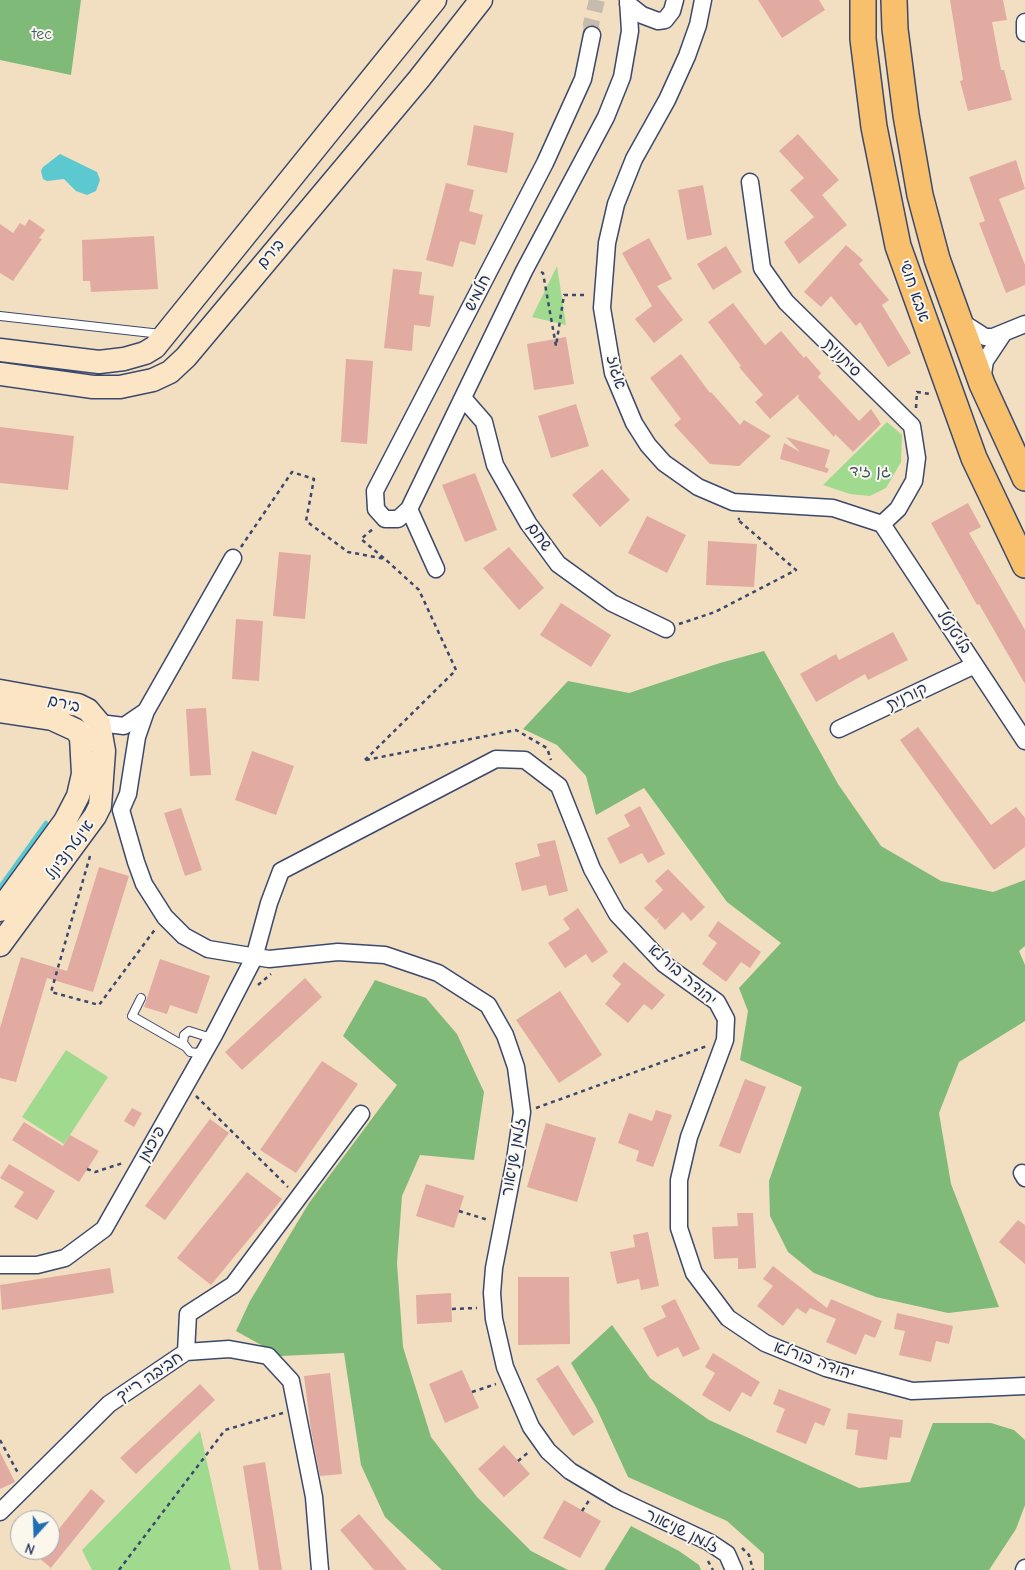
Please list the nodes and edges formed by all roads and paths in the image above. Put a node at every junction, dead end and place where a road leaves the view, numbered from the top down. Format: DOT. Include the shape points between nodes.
graph roads {
  1 [pos="435,0"];
  2 [pos="481,0"];
  3 [pos="676,0"];
  4 [pos="693,0"];
  5 [pos="703,0"];
  6 [pos="863,0"];
  7 [pos="894,0"];
  8 [pos="628,2"];
  9 [pos="1025,22"];
  10 [pos="1025,33"];
  11 [pos="592,35"];
  12 [pos="687,56"];
  13 [pos="750,182"];
  14 [pos="543,272"];
  15 [pos="603,295"];
  16 [pos="0,316"];
  17 [pos="960,321"];
  18 [pos="1025,324"];
  19 [pos="166,334"];
  20 [pos="1003,334"];
  21 [pos="0,350"];
  22 [pos="0,374"];
  23 [pos="982,384"];
  24 [pos="951,397"];
  25 [pos="463,398"];
  26 [pos="913,432"];
  27 [pos="1025,478"];
  28 [pos="409,509"];
  29 [pos="746,518"];
  30 [pos="385,519"];
  31 [pos="882,524"];
  32 [pos="233,558"];
  33 [pos="385,559"];
  34 [pos="1025,565"];
  35 [pos="436,569"];
  36 [pos="666,629"];
  37 [pos="975,664"];
  38 [pos="0,691"];
  39 [pos="0,711"];
  40 [pos="146,711"];
  41 [pos="99,723"];
  42 [pos="124,726"];
  43 [pos="839,729"];
  44 [pos="81,737"];
  45 [pos="137,737"];
  46 [pos="1025,741"];
  47 [pos="83,774"];
  48 [pos="559,786"];
  49 [pos="111,808"];
  50 [pos="90,854"];
  51 [pos="0,910"];
  52 [pos="165,917"];
  53 [pos="0,945"];
  54 [pos="254,958"];
  55 [pos="141,998"];
  56 [pos="725,1040"];
  57 [pos="210,1042"];
  58 [pos="186,1047"];
  59 [pos="185,1086"];
  60 [pos="532,1102"];
  61 [pos="361,1114"];
  62 [pos="122,1162"];
  63 [pos="87,1169"];
  64 [pos="297,1197"];
  65 [pos="459,1211"];
  66 [pos="488,1220"];
  67 [pos="0,1265"];
  68 [pos="477,1308"];
  69 [pos="452,1309"];
  70 [pos="186,1352"];
  71 [pos="497,1383"];
  72 [pos="1025,1386"];
  73 [pos="472,1392"];
  74 [pos="296,1408"];
  75 [pos="0,1440"];
  76 [pos="533,1448"];
  77 [pos="518,1461"];
  78 [pos="26,1487"];
  79 [pos="592,1495"];
  80 [pos="582,1511"];
  81 [pos="0,1512"];
  82 [pos="736,1542"];
  83 [pos="119,1570"];
  84 [pos="320,1570"];
  85 [pos="734,1570"];
  86 [pos="753,1570"];
  1 -- 19 [label="street, בירם"];
  2 -- 22 [label="street, בירם" via="419,79 170,372 153,380 120,387"];
  3 -- 8 [label="street, חלמיש" via="669,16 658,21 642,14"];
  4 -- 12 [label="street, אגוז"];
  5 -- 12 [label="street, אגוז"];
  6 -- 24 [label="main road, אבא חושי" via="863,39 874,127 898,246"];
  7 -- 17 [label="main road, אבא חושי" via="906,115 920,195 937,259"];
  8 -- 25 [label="street, חלמיש" via="630,31 622,77 606,117 524,271"];
  9 -- 10 [label="street"];
  11 -- 30 [label="street, חלמיש" via="583,79 545,163 375,491 376,509"];
  12 -- 15 [label="street, אגוז" via="634,160 616,204 607,243"];
  13 -- 26 [label="street, סיתונית" via="762,268 786,302 912,426"];
  14 -- 15 [label="path" via="556,346 564,295"];
  15 -- 31 [label="street, אגוז" via="602,308 613,374 634,423 664,464 698,487 733,502 833,508"];
  16 -- 19 [label="lane"];
  17 -- 20 [label="street" via="985,337"];
  17 -- 23 [label="main road, אבא חושי"];
  18 -- 20 [label="street"];
  19 -- 21 [label="street, בירם" via="145,353 99,362"];
  20 -- 23 [label="street" via="985,361"];
  23 -- 27 [label="main road, אבא חושי"];
  24 -- 26 [label="path" via="917,392"];
  24 -- 34 [label="main road, אבא חושי" via="974,458"];
  25 -- 28 [label="street, חלמיש"];
  25 -- 36 [label="street, שחם" via="484,422 496,465 528,523 558,564 612,603"];
  26 -- 31 [label="street, סיתונית" via="917,458 914,481 898,509"];
  28 -- 30 [label="street" via="398,519"];
  28 -- 35 [label="street"];
  29 -- 36 [label="path" via="737,519 796,570 715,612"];
  30 -- 33 [label="path" via="362,539"];
  31 -- 37 [label="street, בליטנטל"];
  32 -- 33 [label="path" via="292,472 314,479 306,521 348,552"];
  32 -- 40 [label="street, אינטרנציונל"];
  33 -- 48 [label="path" via="419,590 456,670 365,760 516,730 547,748"];
  37 -- 43 [label="street, קורנית"];
  37 -- 46 [label="street, בליטנטל"];
  38 -- 41 [label="street, בירם" via="78,705 88,710"];
  39 -- 44 [label="street, בירם" via="67,724"];
  40 -- 42 [label="street, אינטרנציונל"];
  40 -- 45 [label="street, אינטרנציונל"];
  41 -- 42 [label="street"];
  41 -- 44 [label="street" via="88,728"];
  41 -- 49 [label="street, בירם"];
  42 -- 45 [label="street" via="135,732"];
  44 -- 47 [label="street, אינטרנציונל"];
  45 -- 49 [label="street, אינטרנציונל" via="128,794"];
  47 -- 49 [label="street, זלמן שניאור" via="92,794"];
  47 -- 51 [label="street, אינטרנציונל" via="78,796 65,821"];
  48 -- 54 [label="street" via="525,760 496,759 281,871"];
  48 -- 56 [label="street, יהודה בורלא" via="592,869 617,914 664,964 717,1002 726,1019"];
  49 -- 52 [label="street, זלמן שניאור" via="144,884"];
  49 -- 53 [label="street, אינטרנציונל" via="95,816"];
  50 -- 52 [label="path" via="52,992 100,1005"];
  52 -- 54 [label="street, זלמן שניאור" via="184,936 208,949"];
  54 -- 57 [label="street, פיכמן"];
  54 -- 85 [label="street, זלמן שניאור" via="338,952 385,955 438,973 488,1005 505,1035 516,1067 522,1112 494,1268 494,1319 505,1367 531,1427 548,1450 570,1471 617,1500 710,1542 728,1554"];
  55 -- 58 [label="lane" via="132,1016"];
  56 -- 60 [label="path" via="533,1109"];
  56 -- 72 [label="street, יהודה בורלא" via="689,1137 679,1180 679,1228 694,1273 728,1318 765,1343 826,1368 912,1391"];
  57 -- 58 [label="lane" via="197,1053"];
  57 -- 58 [label="lane" via="205,1036 189,1032 184,1036"];
  57 -- 59 [label="street, פיכמן"];
  59 -- 64 [label="path"];
  59 -- 67 [label="street, פיכמן" via="104,1229 64,1258 37,1266"];
  61 -- 64 [label="street"];
  62 -- 63 [label="path" via="95,1172"];
  64 -- 70 [label="street" via="233,1285 188,1314"];
  65 -- 66 [label="path"];
  68 -- 69 [label="path"];
  70 -- 74 [label="street, חביבה רייך" via="230,1349 268,1356 291,1381"];
  70 -- 78 [label="street, חביבה רייך" via="109,1404"];
  71 -- 73 [label="path"];
  74 -- 83 [label="path" via="225,1430"];
  74 -- 84 [label="street, חביבה רייך" via="314,1498"];
  75 -- 78 [label="path"];
  76 -- 77 [label="path"];
  78 -- 81 [label="street, חביבה רייך"];
  79 -- 80 [label="path"];
  82 -- 86 [label="path" via="750,1555"];
}
